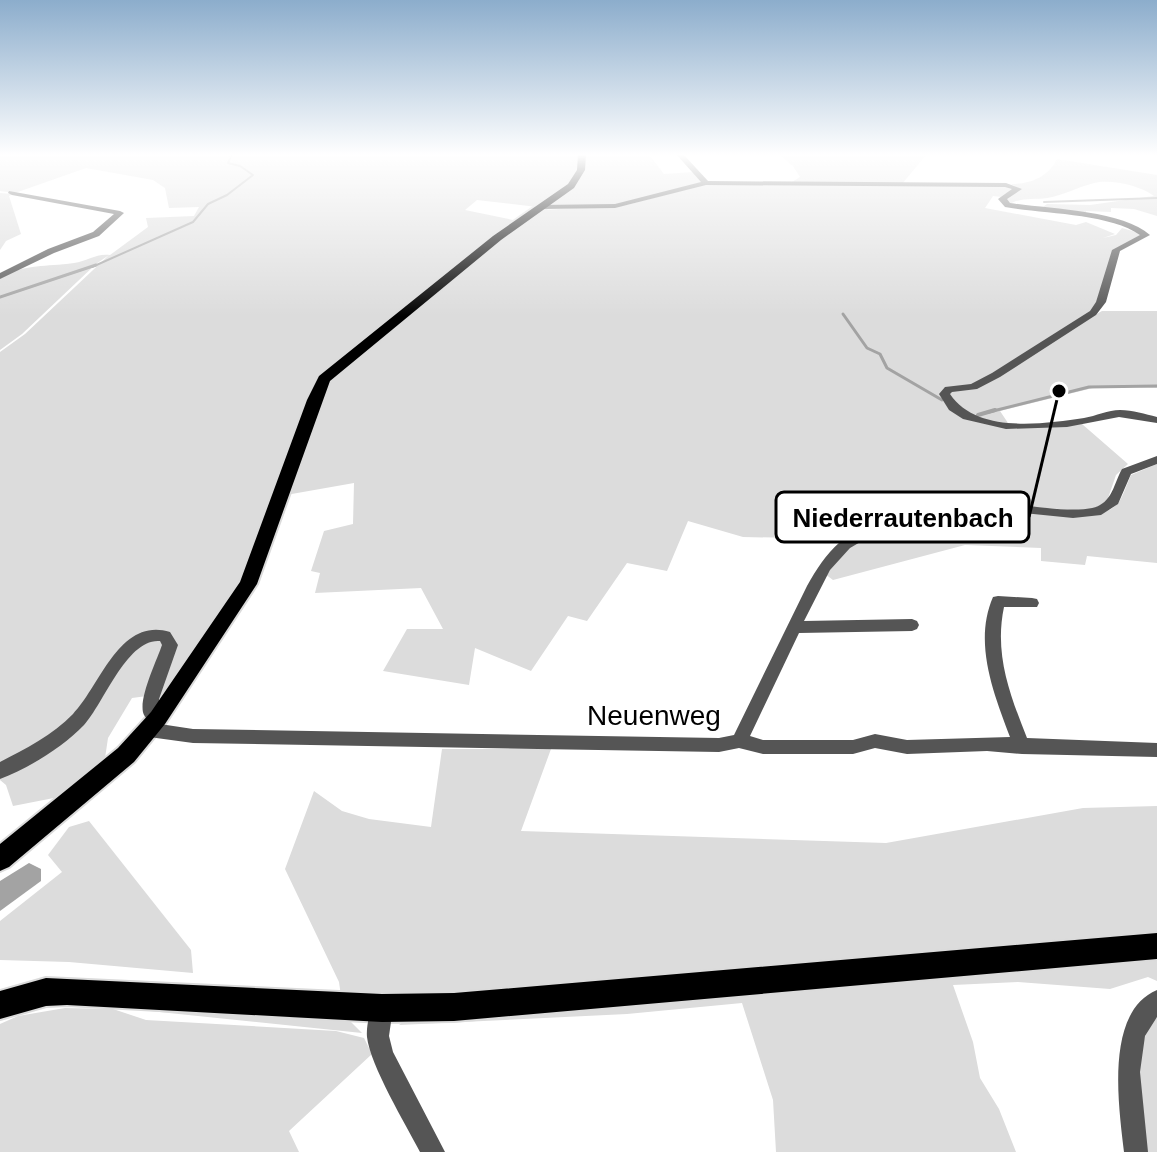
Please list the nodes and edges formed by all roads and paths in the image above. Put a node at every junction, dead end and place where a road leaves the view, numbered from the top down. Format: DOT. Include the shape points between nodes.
graph roads {
  1 [pos="92,208"];
  2 [pos="540,208"];
  3 [pos="1029,208"];
  4 [pos="0,276"];
  5 [pos="1157,420"];
  6 [pos="1157,460"];
  7 [pos="1032,603"];
  8 [pos="912,625"];
  9 [pos="794,627"];
  10 [pos="154,724"];
  11 [pos="739,741"];
  12 [pos="1022,747"];
  13 [pos="1157,750"];
  14 [pos="0,771"];
  15 [pos="83,789"];
  16 [pos="0,846"];
  17 [pos="0,859"];
  18 [pos="1157,946"];
  19 [pos="1157,1001"];
  20 [pos="0,1005"];
  21 [pos="382,1008"];
  22 [pos="433,1152"];
  23 [pos="1136,1152"];
  1 -- 4 [label="street" via="120,213 96,234"];
  2 -- 10 [label="main road" via="324,379 248,584"];
  3 -- 5 [label="street" via="1113,221 1146,233 1116,250 1093,313 996,375 973,387 949,389 945,397 956,411 979,421 1024,426 1118,413"];
  6 -- 9 [label="street" via="1126,472 1112,503 1089,514 975,506 870,531 835,553"];
  7 -- 12 [label="street" via="998,601 995,611 992,664"];
  8 -- 9 [label="street"];
  9 -- 11 [label="street"];
  10 -- 11 [label="street, Neuenweg" via="183,736 719,745"];
  10 -- 14 [label="street" via="151,699 170,645 155,633 128,648 77,722"];
  10 -- 15 [label="main road"];
  11 -- 12 [label="street, Neuenweg" via="763,747 853,747 875,741 907,747"];
  12 -- 13 [label="street, Neuenweg"];
  15 -- 16 [label="main road"];
  15 -- 17 [label="main road"];
  18 -- 21 [label="main road" via="454,1007"];
  19 -- 23 [label="street" via="1140,1018 1129,1057"];
  20 -- 21 [label="main road" via="67,991"];
  21 -- 22 [label="street" via="378,1036 383,1055"];
}
